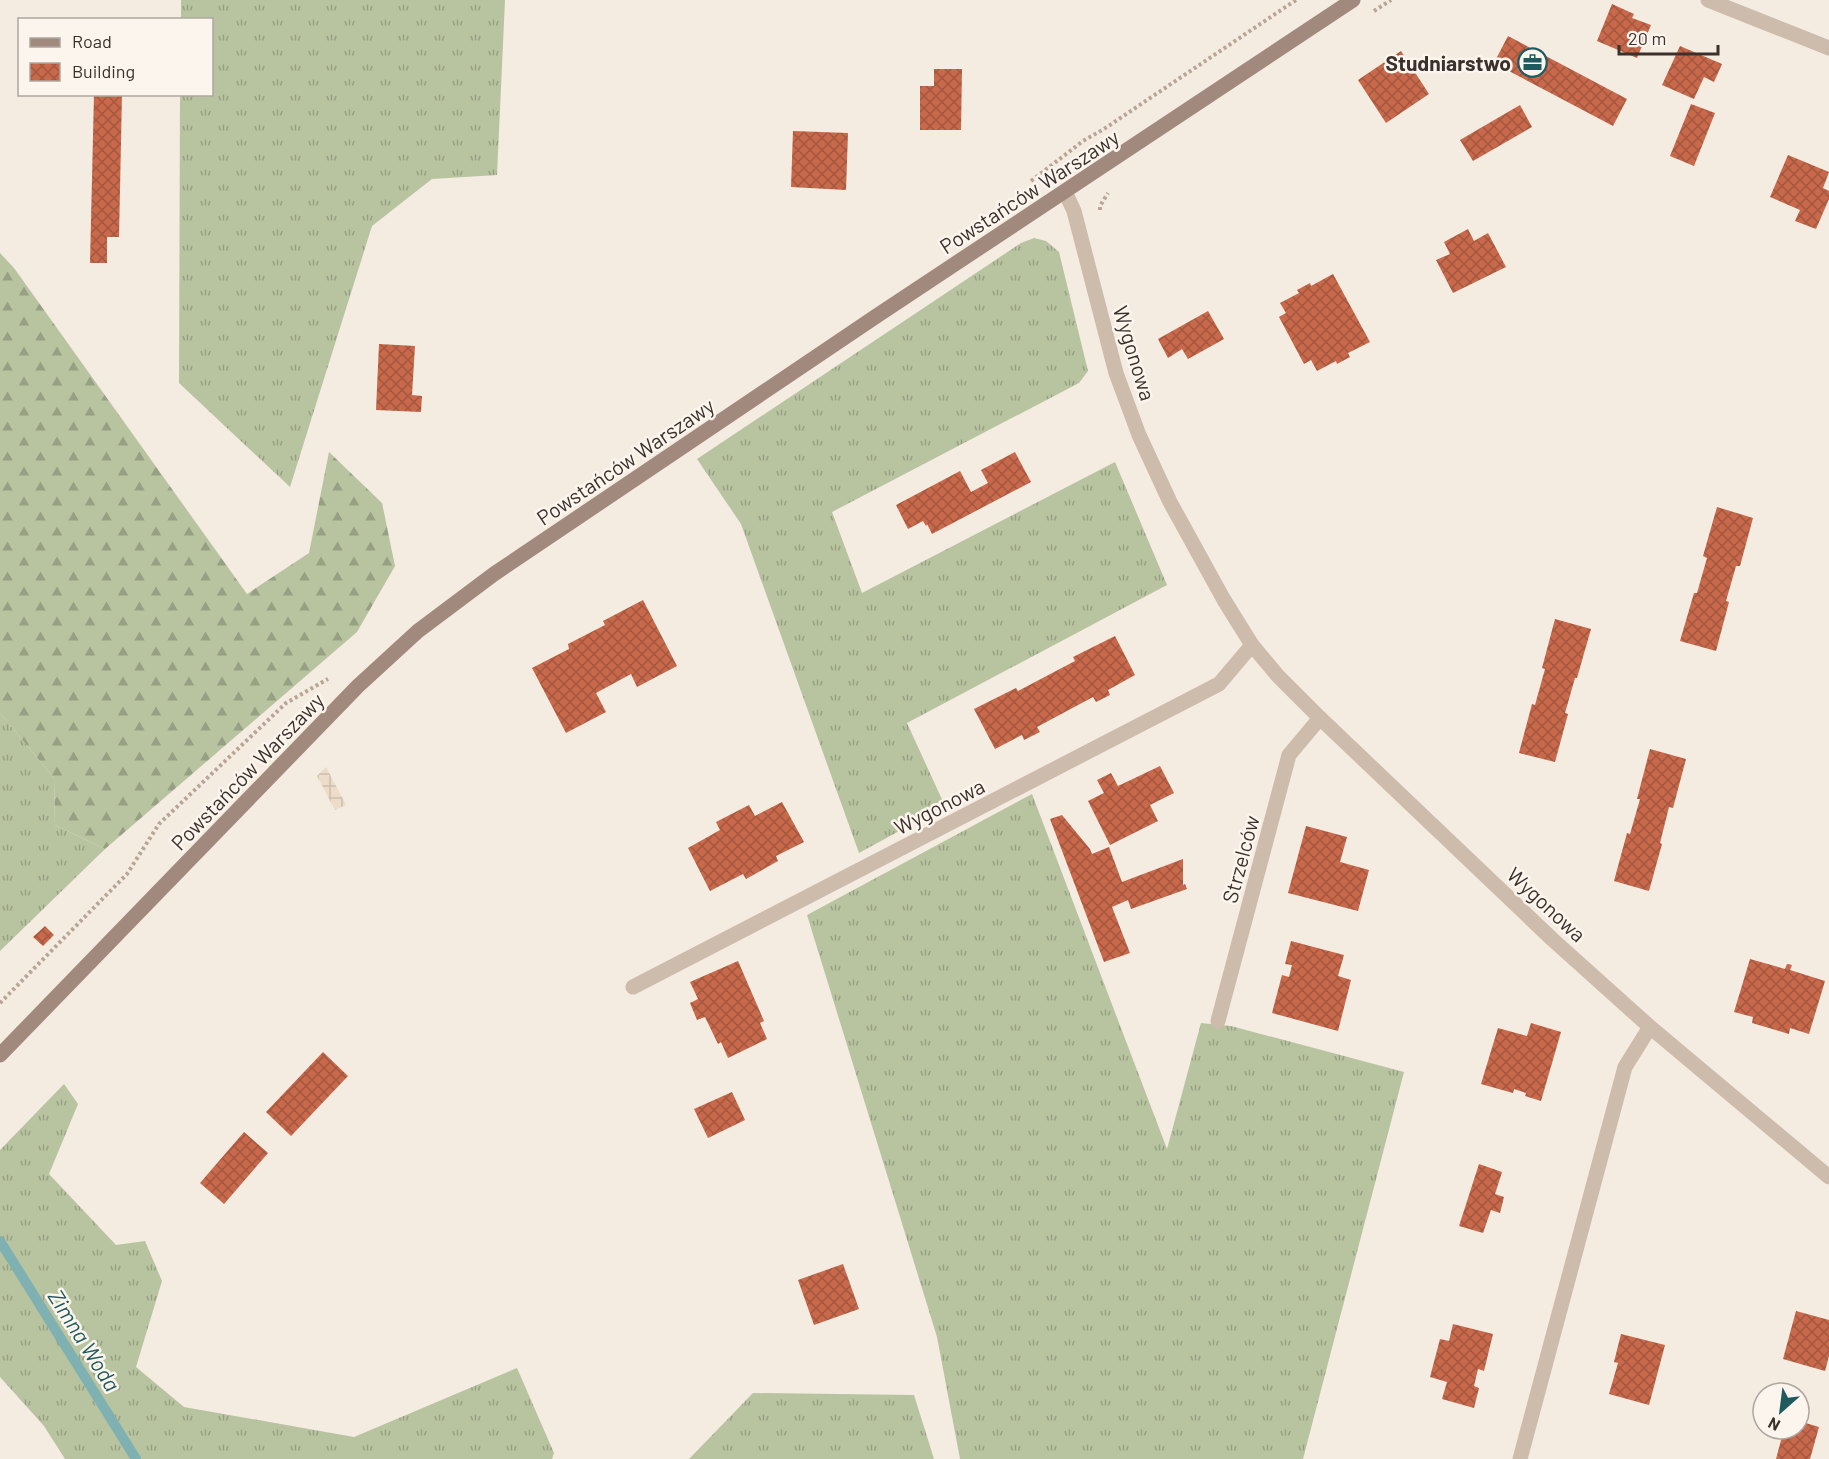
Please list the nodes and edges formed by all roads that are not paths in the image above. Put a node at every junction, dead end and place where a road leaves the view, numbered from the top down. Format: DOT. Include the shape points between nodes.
graph roads {
  1 [pos="1353,0"];
  2 [pos="1708,0"];
  3 [pos="1829,48"];
  4 [pos="1065,192"];
  5 [pos="1252,645"];
  6 [pos="1320,718"];
  7 [pos="633,987"];
  8 [pos="1218,1021"];
  9 [pos="1650,1027"];
  10 [pos="0,1055"];
  11 [pos="1829,1177"];
  12 [pos="1520,1459"];
  1 -- 4 [label="street, Powstańców Warszawy"];
  2 -- 3 [label="street"];
  4 -- 5 [label="street, Wygonowa" via="1077,220 1116,373 1139,435 1170,502"];
  4 -- 10 [label="street, Powstańców Warszawy" via="494,574 418,631 358,686"];
  5 -- 6 [label="street, Wygonowa"];
  5 -- 7 [label="street, Wygonowa" via="1219,684"];
  6 -- 8 [label="street, Strzelców" via="1289,755"];
  6 -- 9 [label="street, Wygonowa"];
  9 -- 11 [label="street, Wygonowa"];
  9 -- 12 [label="street" via="1625,1067"];
}
